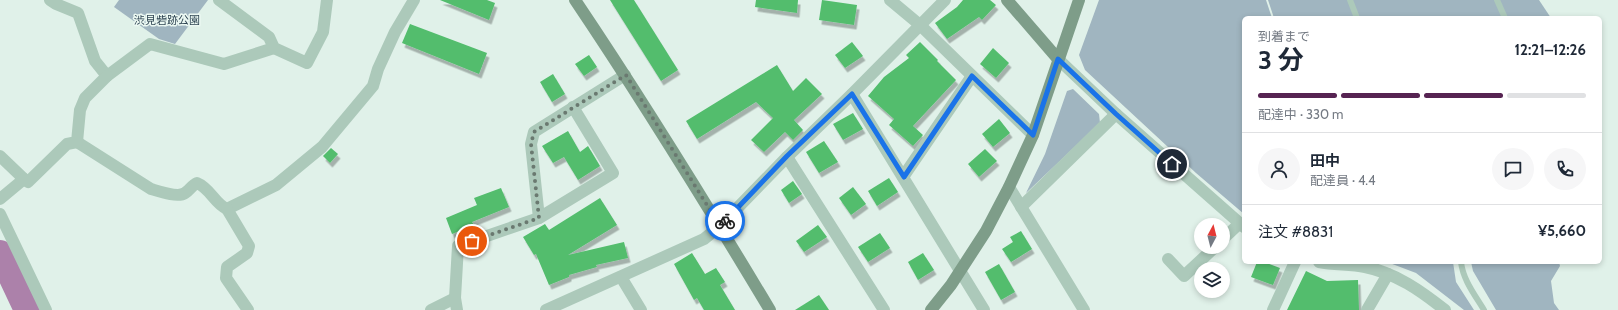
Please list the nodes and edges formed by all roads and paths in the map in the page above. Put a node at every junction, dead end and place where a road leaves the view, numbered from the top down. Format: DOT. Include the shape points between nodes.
graph roads {
  1 [pos="220,0"];
  2 [pos="327,0"];
  3 [pos="414,0"];
  4 [pos="575,0"];
  5 [pos="890,0"];
  6 [pos="945,0"];
  7 [pos="1007,0"];
  8 [pos="1079,0"];
  9 [pos="1350,0"];
  10 [pos="1497,0"];
  11 [pos="55,1"];
  12 [pos="1356,16"];
  13 [pos="1504,16"];
  14 [pos="920,25"];
  15 [pos="274,48"];
  16 [pos="1058,59"];
  17 [pos="626,75"];
  18 [pos="107,76"];
  19 [pos="972,76"];
  20 [pos="852,94"];
  21 [pos="573,107"];
  22 [pos="1116,114"];
  23 [pos="1033,135"];
  24 [pos="77,142"];
  25 [pos="0,156"];
  26 [pos="787,156"];
  27 [pos="904,177"];
  28 [pos="24,179"];
  29 [pos="1009,188"];
  30 [pos="0,199"];
  31 [pos="1021,207"];
  32 [pos="227,209"];
  33 [pos="0,214"];
  34 [pos="539,218"];
  35 [pos="1242,225"];
  36 [pos="720,226"];
  37 [pos="1230,234"];
  38 [pos="1208,254"];
  39 [pos="1168,259"];
  40 [pos="1294,264"];
  41 [pos="1328,264"];
  42 [pos="1461,264"];
  43 [pos="1366,265"];
  44 [pos="960,270"];
  45 [pos="1388,274"];
  46 [pos="621,277"];
  47 [pos="455,298"];
  48 [pos="46,310"];
  49 [pos="248,310"];
  50 [pos="431,310"];
  51 [pos="458,310"];
  52 [pos="546,310"];
  53 [pos="641,310"];
  54 [pos="770,310"];
  55 [pos="884,310"];
  56 [pos="931,310"];
  57 [pos="984,310"];
  58 [pos="1084,310"];
  59 [pos="1273,310"];
  60 [pos="1367,310"];
  61 [pos="1445,310"];
  62 [pos="1484,310"];
  1 -- 15 [label="street" via="269,37"];
  2 -- 15 [label="street" via="323,32 307,63"];
  3 -- 32 [label="street" via="395,32 373,86 322,147 276,185"];
  4 -- 17 [label="street"];
  5 -- 14 [label="street"];
  6 -- 14 [label="street"];
  7 -- 16 [label="street"];
  8 -- 16 [label="street"];
  9 -- 12 [label="lane"];
  10 -- 13 [label="lane"];
  11 -- 18 [label="street" via="78,13 95,60"];
  14 -- 19 [label="street"];
  14 -- 20 [label="street"];
  15 -- 18 [label="street" via="224,64 150,44"];
  16 -- 22 [label="street"];
  16 -- 23 [label="street"];
  17 -- 21 [label="street"];
  17 -- 36 [label="street"];
  18 -- 24 [label="street" via="85,98 80,110"];
  19 -- 23 [label="street"];
  19 -- 27 [label="street"];
  20 -- 26 [label="street"];
  20 -- 27 [label="street"];
  21 -- 34 [label="street" via="534,132 531,144"];
  21 -- 34 [label="street" via="613,173"];
  22 -- 31 [label="street"];
  22 -- 35 [label="street"];
  23 -- 29 [label="street"];
  24 -- 28 [label="street" via="67,144 28,182"];
  24 -- 32 [label="street" via="151,189 181,195 197,183"];
  25 -- 28 [label="street"];
  26 -- 36 [label="street"];
  26 -- 55 [label="street"];
  27 -- 44 [label="street"];
  28 -- 30 [label="street"];
  29 -- 31 [label="street"];
  29 -- 44 [label="street" via="986,231"];
  31 -- 58 [label="street"];
  32 -- 49 [label="street" via="248,246 247,253 227,267 226,278"];
  33 -- 48 [label="street"];
  34 -- 47 [label="street" via="458,246"];
  35 -- 37 [label="street"];
  36 -- 46 [label="street" via="704,239"];
  36 -- 54 [label="street"];
  38 -- 39 [label="street" via="1184,276"];
  40 -- 59 [label="street"];
  41 -- 43 [label="street"];
  42 -- 62 [label="lane" via="1464,277"];
  43 -- 45 [label="street"];
  44 -- 56 [label="street"];
  44 -- 57 [label="street"];
  45 -- 60 [label="street"];
  45 -- 61 [label="street" via="1405,281"];
  46 -- 52 [label="street"];
  46 -- 53 [label="street"];
  47 -- 50 [label="street"];
  47 -- 51 [label="street"];
}
